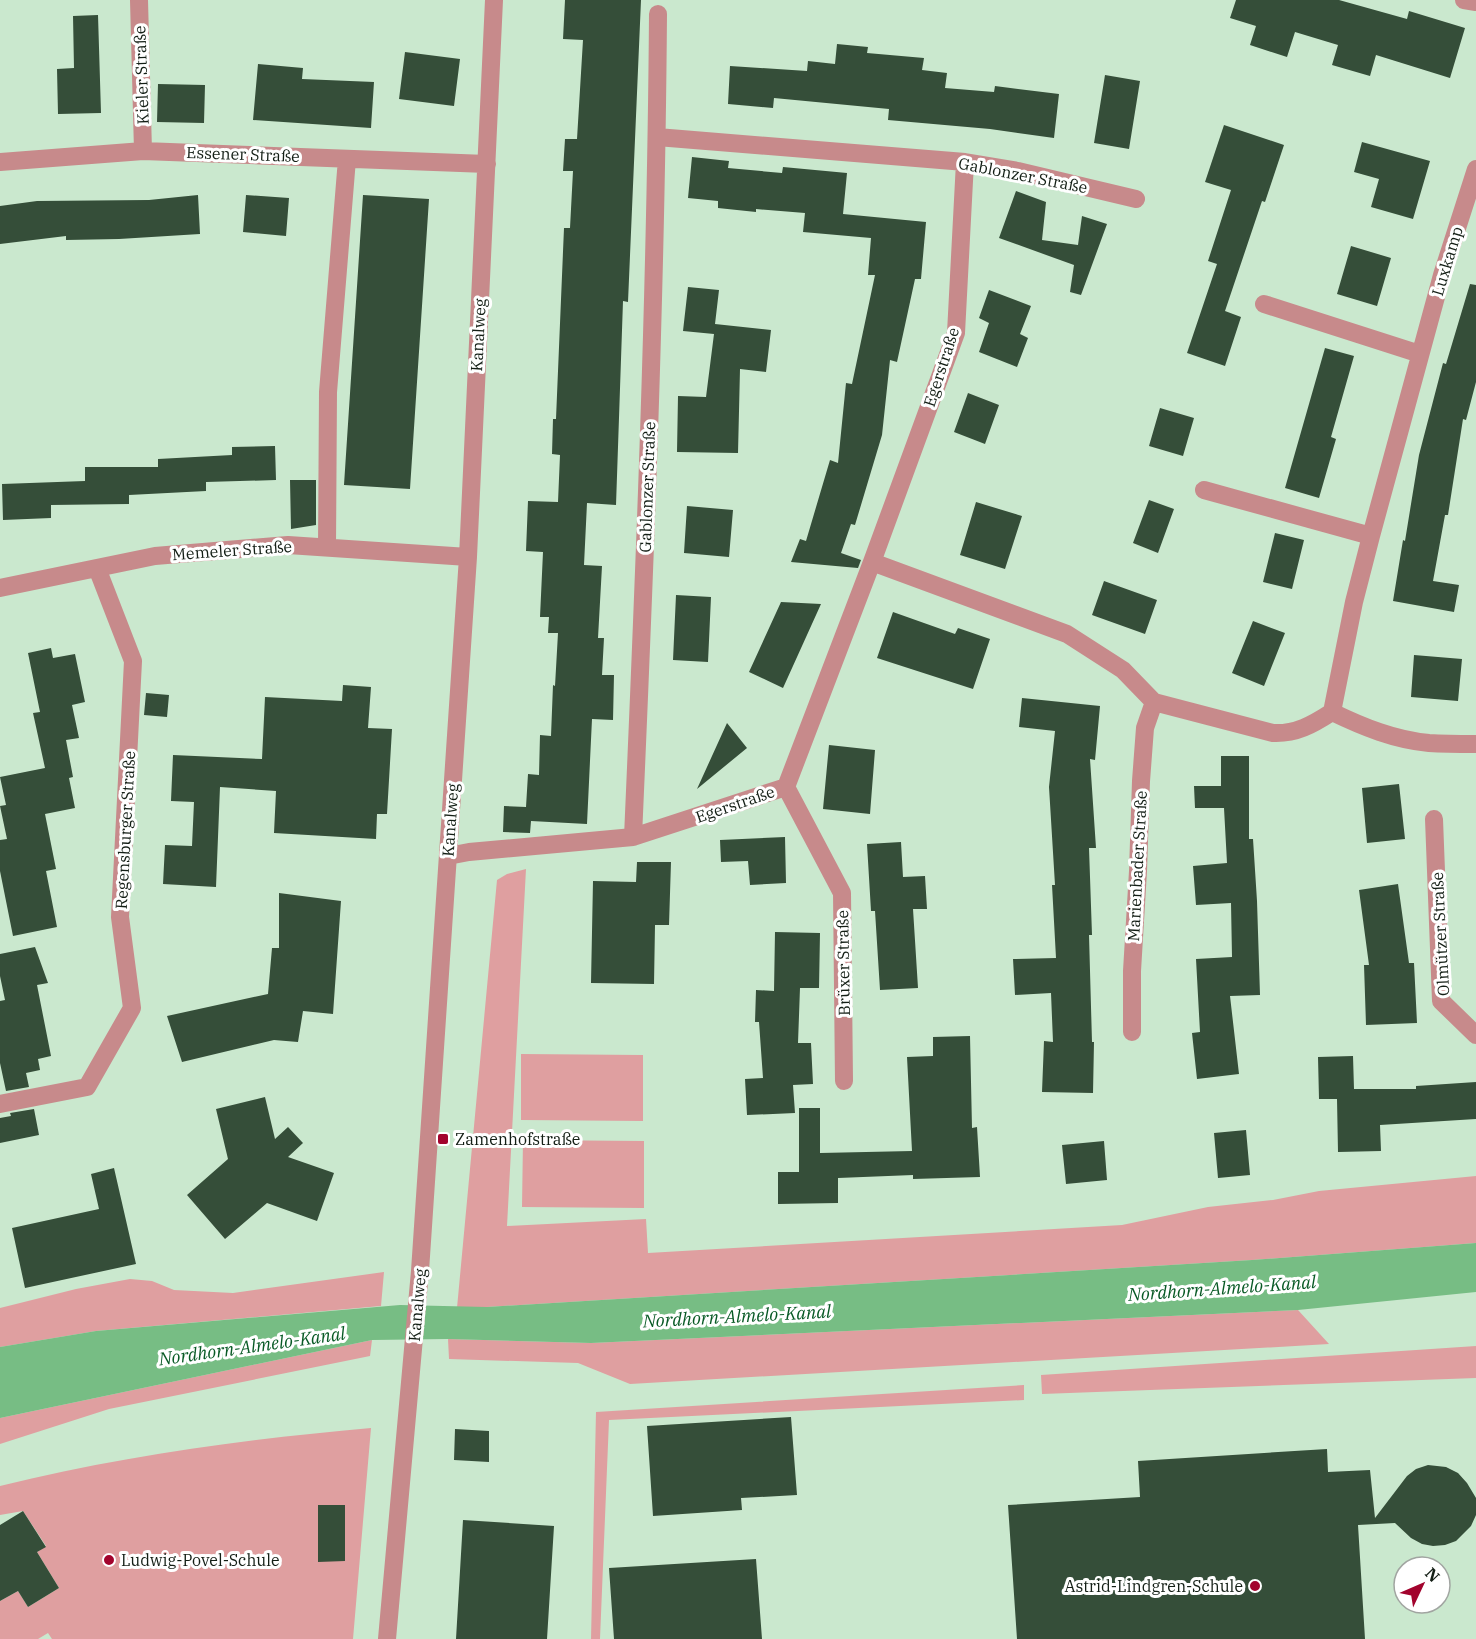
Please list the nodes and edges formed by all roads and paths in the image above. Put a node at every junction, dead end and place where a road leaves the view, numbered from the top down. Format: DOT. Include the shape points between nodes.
graph roads {
  1 [pos="139,0"];
  2 [pos="494,0"];
  3 [pos="1464,0"];
  4 [pos="1476,2"];
  5 [pos="658,14"];
  6 [pos="657,137"];
  7 [pos="143,151"];
  8 [pos="347,159"];
  9 [pos="0,162"];
  10 [pos="965,162"];
  11 [pos="487,164"];
  12 [pos="1476,169"];
  13 [pos="1136,199"];
  14 [pos="1264,304"];
  15 [pos="1420,354"];
  16 [pos="1204,490"];
  17 [pos="1371,536"];
  18 [pos="327,547"];
  19 [pos="468,557"];
  20 [pos="873,562"];
  21 [pos="97,568"];
  22 [pos="0,588"];
  23 [pos="1154,702"];
  24 [pos="1332,712"];
  25 [pos="1476,744"];
  26 [pos="786,787"];
  27 [pos="1434,819"];
  28 [pos="633,837"];
  29 [pos="448,856"];
  30 [pos="1132,1032"];
  31 [pos="1476,1035"];
  32 [pos="844,1081"];
  33 [pos="0,1104"];
  34 [pos="387,1639"];
  1 -- 7 [label="street, Kieler Straße"];
  2 -- 11 [label="street, Kanalweg"];
  3 -- 4 [label="street"];
  5 -- 6 [label="street, Gablonzer Straße"];
  6 -- 10 [label="street, Gablonzer Straße"];
  6 -- 28 [label="street, Gablonzer Straße"];
  7 -- 8 [label="street, Essener Straße"];
  7 -- 9 [label="street, Essener Straße"];
  8 -- 11 [label="street, Essener Straße"];
  8 -- 18 [label="street" via="328,392"];
  10 -- 13 [label="street, Gablonzer Straße"];
  10 -- 20 [label="street, Egerstraße" via="956,333"];
  11 -- 19 [label="street, Kanalweg"];
  12 -- 15 [label="street, Luxkamp"];
  14 -- 15 [label="street"];
  15 -- 17 [label="street, Luxkamp"];
  16 -- 17 [label="street"];
  17 -- 24 [label="street, Luxkamp"];
  18 -- 19 [label="street, Memeler Straße"];
  18 -- 21 [label="street, Memeler Straße" via="288,545 154,556"];
  19 -- 29 [label="street, Kanalweg"];
  20 -- 23 [label="street" via="1067,634 1123,670"];
  20 -- 26 [label="street, Egerstraße"];
  21 -- 22 [label="street, Memeler Straße"];
  21 -- 33 [label="street, Regensburger Straße" via="133,661 120,917 132,1008 87,1087"];
  23 -- 24 [label="street" via="1273,733 1311,726"];
  23 -- 30 [label="street, Marienbader Straße" via="1145,728 1141,781"];
  24 -- 25 [label="street" via="1363,727 1399,737 1428,743"];
  26 -- 28 [label="street, Egerstraße"];
  26 -- 32 [label="street, Brüxer Straße" via="842,893"];
  27 -- 31 [label="street, Olmützer Straße" via="1441,1000"];
  28 -- 29 [label="street, Egerstraße"];
  29 -- 34 [label="street, Kanalweg" via="420,1271"];
}
